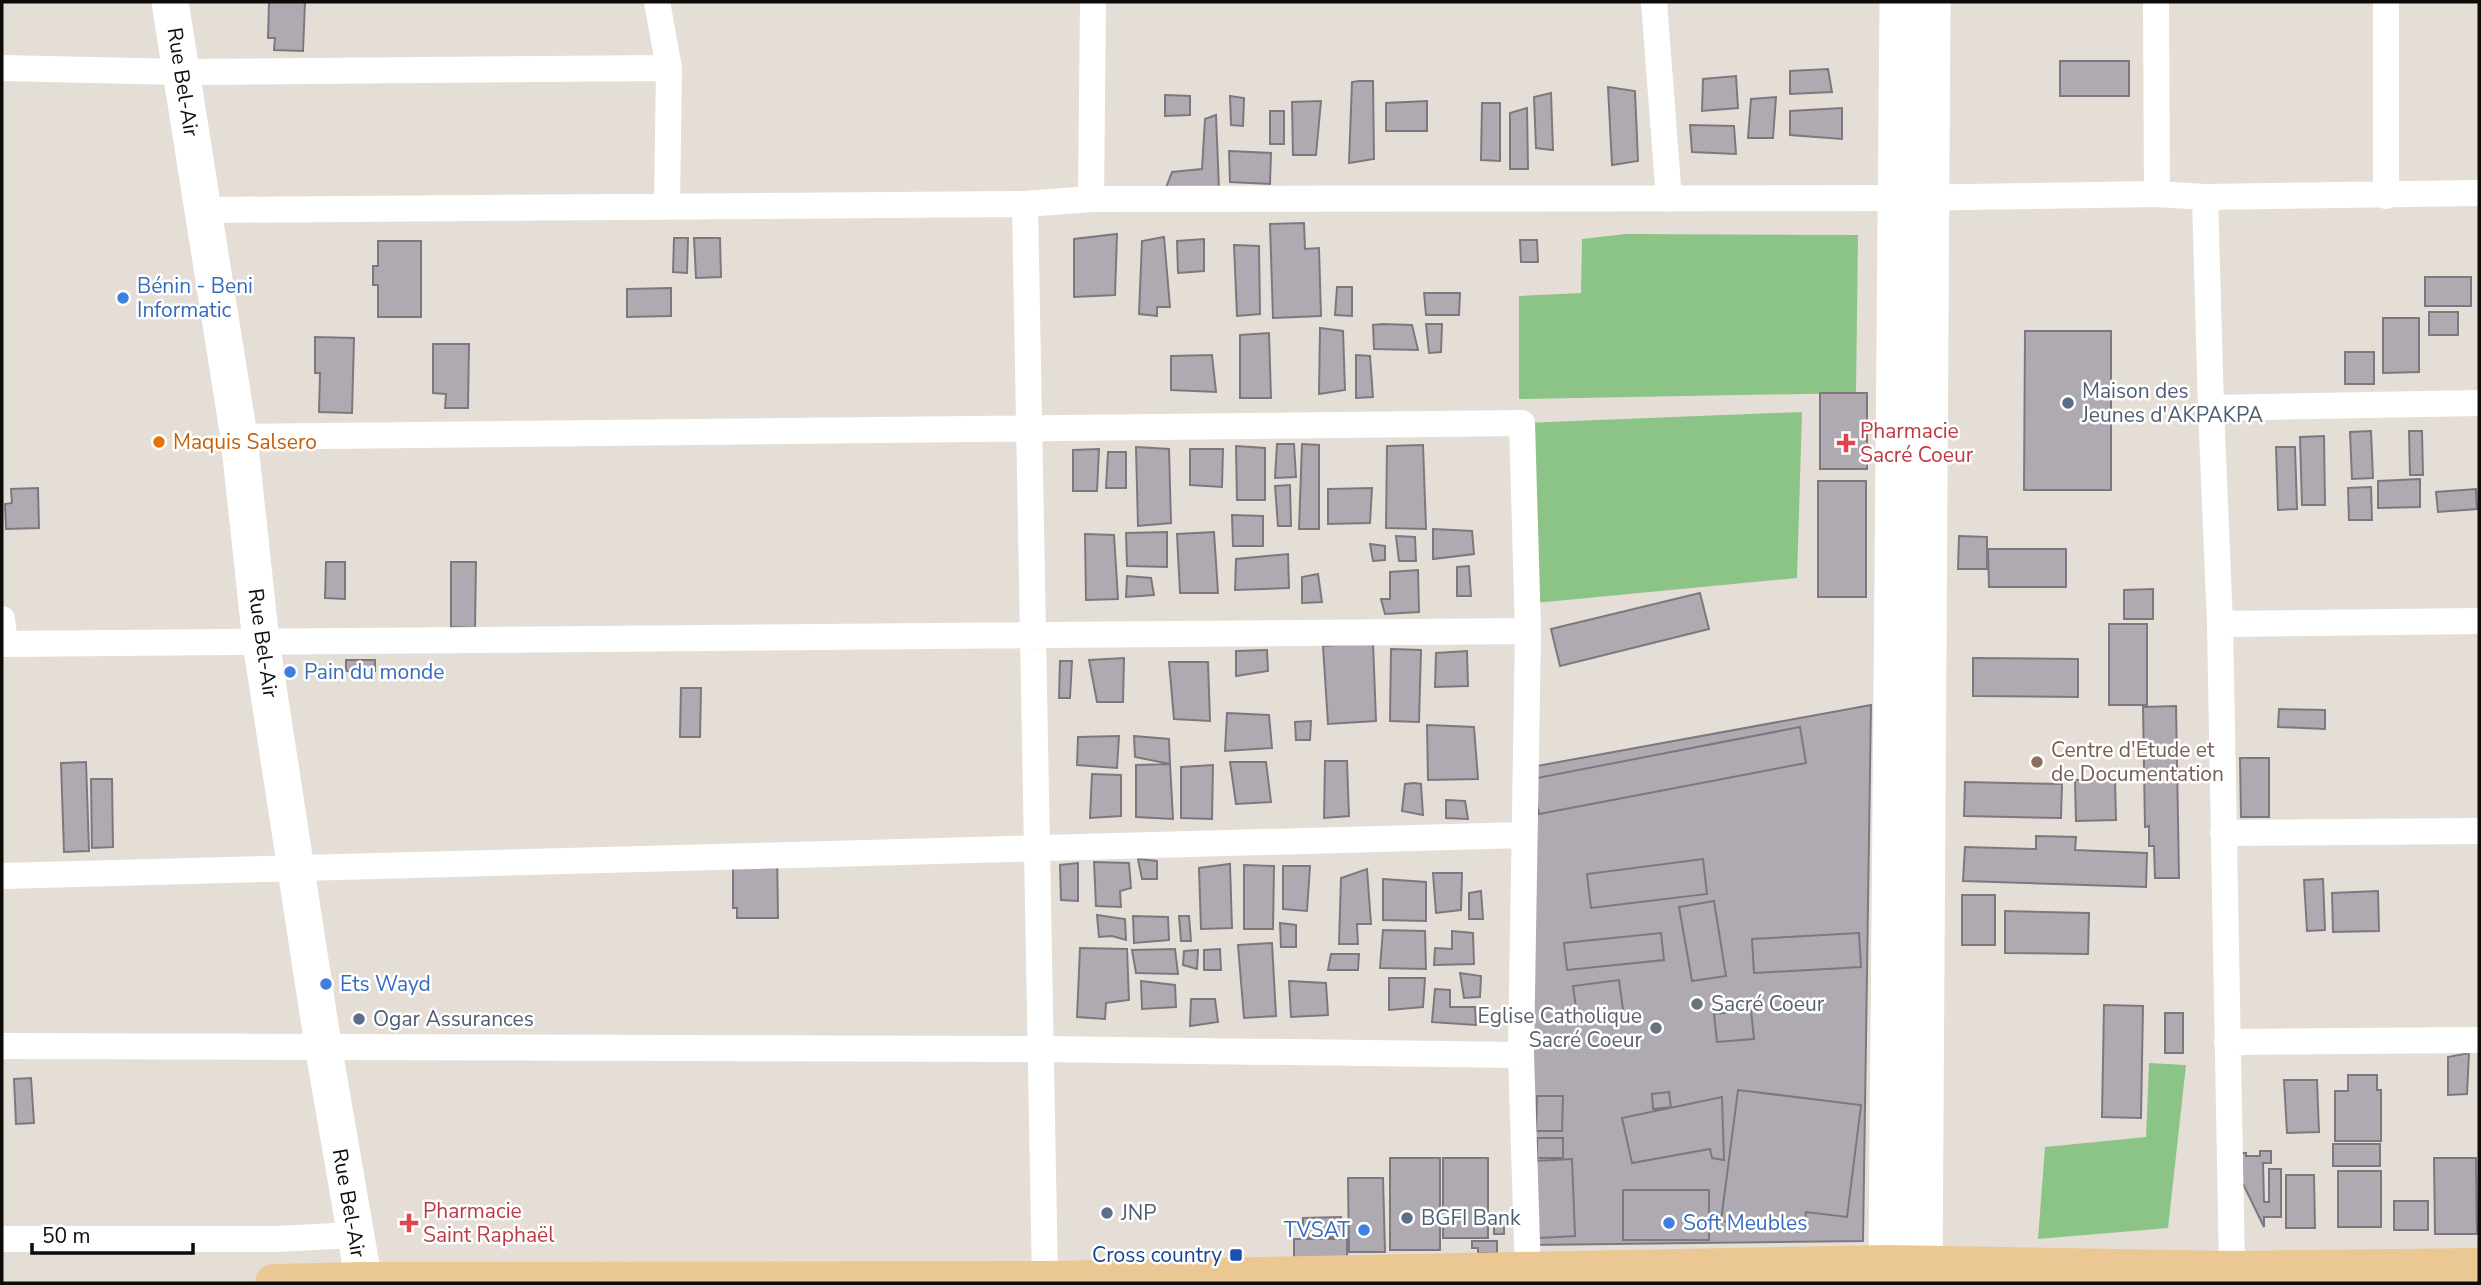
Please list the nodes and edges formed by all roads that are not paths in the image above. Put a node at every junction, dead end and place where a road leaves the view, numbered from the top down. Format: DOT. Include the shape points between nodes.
graph roads {
  1 [pos="170,2"];
  2 [pos="657,2"];
  3 [pos="1093,2"];
  4 [pos="1654,2"];
  5 [pos="1898,2"];
  6 [pos="1932,2"];
  7 [pos="2156,2"];
  8 [pos="2386,2"];
  9 [pos="2,68"];
  10 [pos="669,68"];
  11 [pos="181,72"];
  12 [pos="2479,193"];
  13 [pos="2157,194"];
  14 [pos="2386,195"];
  15 [pos="1914,197"];
  16 [pos="2205,197"];
  17 [pos="1669,199"];
  18 [pos="1091,200"];
  19 [pos="1025,204"];
  20 [pos="667,205"];
  21 [pos="204,210"];
  22 [pos="2479,403"];
  23 [pos="2211,408"];
  24 [pos="1030,428"];
  25 [pos="239,437"];
  26 [pos="2479,621"];
  27 [pos="2220,624"];
  28 [pos="1528,631"];
  29 [pos="1033,635"];
  30 [pos="3,636"];
  31 [pos="261,642"];
  32 [pos="2479,831"];
  33 [pos="2223,833"];
  34 [pos="1523,835"];
  35 [pos="1037,846"];
  36 [pos="298,870"];
  37 [pos="2,876"];
  38 [pos="2479,1040"];
  39 [pos="2227,1042"];
  40 [pos="323,1045"];
  41 [pos="2,1046"];
  42 [pos="1041,1049"];
  43 [pos="1521,1055"];
  44 [pos="354,1235"];
  45 [pos="2,1239"];
  46 [pos="2479,1267"];
  47 [pos="2232,1270"];
  48 [pos="1528,1272"];
  49 [pos="1886,1274"];
  50 [pos="1924,1274"];
  51 [pos="1310,1279"];
  52 [pos="1045,1280"];
  53 [pos="364,1282"];
  54 [pos="274,1283"];
  1 -- 11 [label="main road, Rue Bel-Air"];
  2 -- 10 [label="street"];
  3 -- 18 [label="street"];
  4 -- 17 [label="street"];
  5 -- 15 [label="main road"];
  6 -- 15 [label="main road"];
  7 -- 13 [label="street"];
  8 -- 14 [label="street"];
  9 -- 11 [label="street"];
  10 -- 11 [label="street"];
  10 -- 20 [label="street"];
  11 -- 21 [label="main road, Rue Bel-Air"];
  12 -- 14 [label="street"];
  13 -- 15 [label="street"];
  13 -- 16 [label="street"];
  14 -- 16 [label="street"];
  15 -- 17 [label="street"];
  15 -- 49 [label="main road"];
  15 -- 50 [label="main road"];
  16 -- 23 [label="street"];
  17 -- 18 [label="street"];
  18 -- 19 [label="street"];
  19 -- 20 [label="street"];
  19 -- 24 [label="street"];
  20 -- 21 [label="street"];
  21 -- 25 [label="main road, Rue Bel-Air"];
  22 -- 23 [label="street"];
  23 -- 27 [label="street"];
  24 -- 25 [label="street"];
  24 -- 28 [label="street" via="1522,423"];
  24 -- 29 [label="street"];
  25 -- 31 [label="main road, Rue Bel-Air"];
  26 -- 27 [label="street"];
  27 -- 33 [label="street"];
  28 -- 29 [label="street"];
  28 -- 34 [label="street"];
  29 -- 31 [label="street"];
  29 -- 35 [label="street"];
  30 -- 31 [label="street"];
  31 -- 36 [label="main road, Rue Bel-Air"];
  32 -- 33 [label="street"];
  33 -- 39 [label="street"];
  34 -- 35 [label="street"];
  34 -- 43 [label="street"];
  35 -- 36 [label="street"];
  35 -- 42 [label="street"];
  36 -- 37 [label="street"];
  36 -- 40 [label="main road, Rue Bel-Air"];
  38 -- 39 [label="street"];
  39 -- 47 [label="street"];
  40 -- 41 [label="street"];
  40 -- 42 [label="street"];
  40 -- 44 [label="main road, Rue Bel-Air"];
  42 -- 43 [label="street"];
  42 -- 52 [label="street"];
  43 -- 48 [label="street"];
  44 -- 45 [label="street"];
  44 -- 53 [label="main road, Rue Bel-Air"];
  46 -- 47 [label="main road"];
  47 -- 50 [label="main road"];
  48 -- 49 [label="main road"];
  48 -- 51 [label="main road"];
  49 -- 50 [label="main road"];
  51 -- 52 [label="main road"];
  52 -- 53 [label="main road"];
  53 -- 54 [label="main road"];
}
